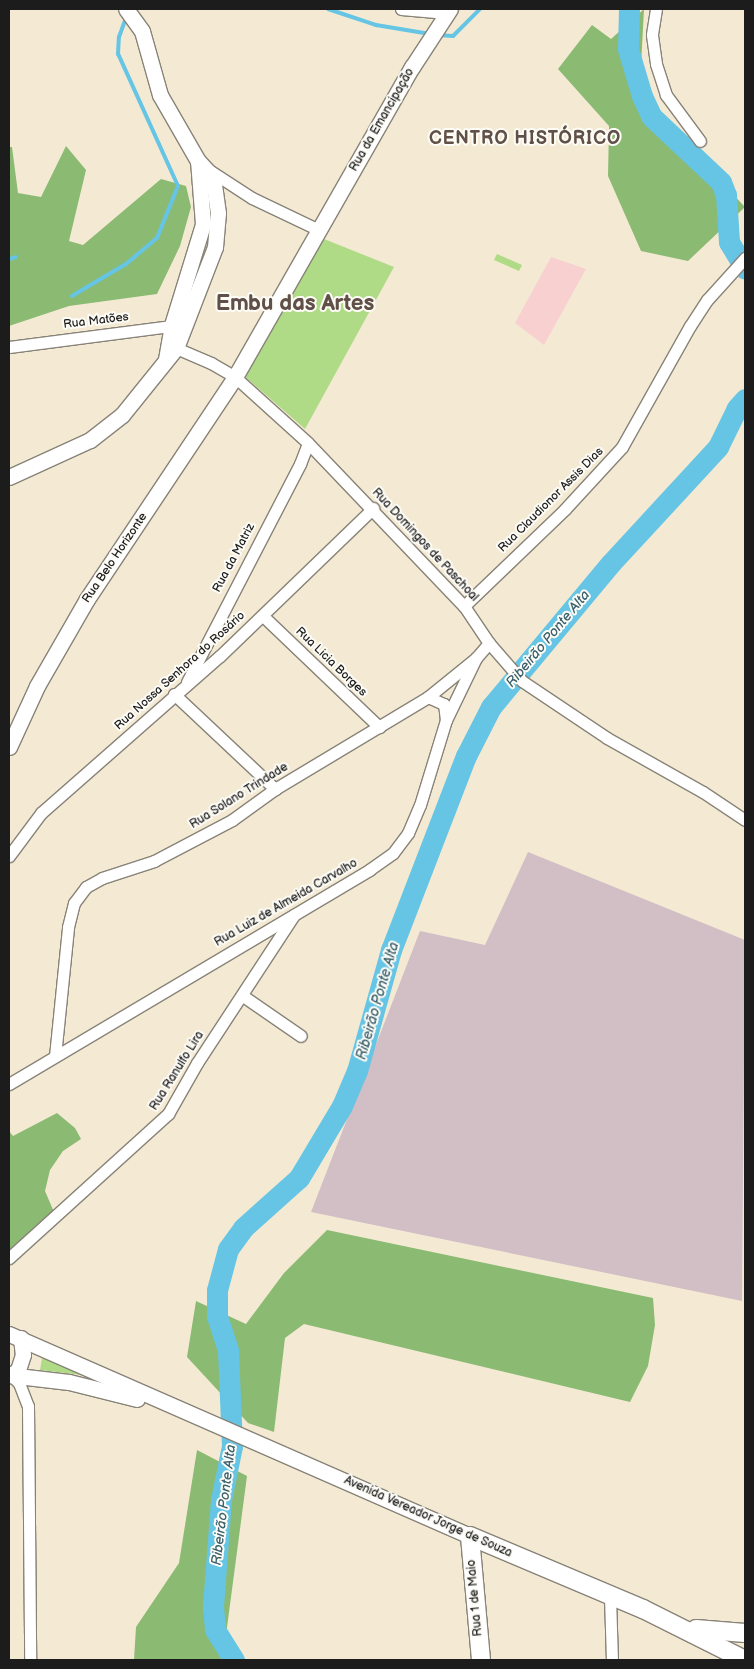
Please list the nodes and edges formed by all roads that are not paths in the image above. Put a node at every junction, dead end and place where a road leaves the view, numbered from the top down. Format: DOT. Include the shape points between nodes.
graph roads {
  1 [pos="401,9"];
  2 [pos="656,9"];
  3 [pos="130,12"];
  4 [pos="446,14"];
  5 [pos="700,141"];
  6 [pos="202,165"];
  7 [pos="319,230"];
  8 [pos="745,258"];
  9 [pos="174,346"];
  10 [pos="12,347"];
  11 [pos="235,377"];
  12 [pos="308,443"];
  13 [pos="9,477"];
  14 [pos="373,508"];
  15 [pos="464,606"];
  16 [pos="263,616"];
  17 [pos="489,642"];
  18 [pos="476,658"];
  19 [pos="185,686"];
  20 [pos="174,694"];
  21 [pos="428,697"];
  22 [pos="446,720"];
  23 [pos="379,727"];
  24 [pos="9,747"];
  25 [pos="275,789"];
  26 [pos="745,820"];
  27 [pos="9,856"];
  28 [pos="295,914"];
  29 [pos="243,996"];
  30 [pos="301,1036"];
  31 [pos="55,1056"];
  32 [pos="9,1084"];
  33 [pos="9,1258"];
  34 [pos="13,1334"];
  35 [pos="10,1375"];
  36 [pos="174,1409"];
  37 [pos="470,1536"];
  38 [pos="494,1547"];
  39 [pos="472,1565"];
  40 [pos="610,1597"];
  41 [pos="681,1627"];
  42 [pos="745,1633"];
  43 [pos="30,1660"];
  44 [pos="481,1660"];
  45 [pos="612,1660"];
  46 [pos="745,1660"];
  1 -- 4 [label="street"];
  2 -- 5 [label="street" via="652,35 656,64 666,95"];
  3 -- 6 [label="main road" via="142,31 160,95"];
  4 -- 7 [label="main road, Rua da Emancipação"];
  6 -- 7 [label="street" via="252,198"];
  6 -- 9 [label="main road" via="203,224"];
  6 -- 9 [label="main road" via="216,190 218,230 215,248 188,324"];
  7 -- 11 [label="main road, Rua da Emancipação"];
  8 -- 15 [label="street, Rua Claudionor Assis Dias" via="690,326 622,447 565,508"];
  9 -- 10 [label="street, Rua Matões"];
  9 -- 11 [label="street, Rua Domingos de Paschoal"];
  9 -- 13 [label="main road" via="122,415 90,440"];
  11 -- 12 [label="street, Rua Domingos de Paschoal"];
  11 -- 24 [label="main road, Rua Belo Horizonte" via="87,599 37,686"];
  12 -- 14 [label="street, Rua Domingos de Paschoal"];
  12 -- 19 [label="street, Rua da Matriz"];
  14 -- 15 [label="street, Rua Domingos de Paschoal"];
  14 -- 16 [label="street, Rua Nossa Senhora do Rosário"];
  15 -- 17 [label="street, Rua Domingos de Paschoal"];
  16 -- 19 [label="street, Rua Nossa Senhora do Rosário"];
  16 -- 23 [label="street, Rua Licia Borges"];
  17 -- 18 [label="street, Rua Solano Trindade"];
  17 -- 26 [label="street, Rua Domingos de Paschoal" via="522,681 606,738 712,797"];
  18 -- 21 [label="street, Rua Solano Trindade"];
  18 -- 22 [label="street, Rua Luiz de Almeida Carvalho"];
  19 -- 20 [label="street, Rua Nossa Senhora do Rosário"];
  20 -- 25 [label="street"];
  20 -- 27 [label="street, Rua Nossa Senhora do Rosário" via="41,813"];
  21 -- 22 [label="street" via="444,704"];
  21 -- 23 [label="street, Rua Solano Trindade"];
  22 -- 28 [label="street, Rua Luiz de Almeida Carvalho" via="420,805 408,833 394,853"];
  23 -- 25 [label="street, Rua Solano Trindade"];
  25 -- 31 [label="street, Rua Solano Trindade" via="192,842 154,861 102,878 86,887 74,903 68,927"];
  28 -- 29 [label="street, Rua Ranulfo Lira"];
  28 -- 31 [label="street, Rua Luiz de Almeida Carvalho"];
  29 -- 30 [label="street"];
  29 -- 33 [label="street, Rua Ranulfo Lira" via="197,1063 168,1114"];
  31 -- 32 [label="street, Rua Luiz de Almeida Carvalho"];
  34 -- 35 [label="main road" via="24,1354 18,1370"];
  34 -- 36 [label="main road, Avenida Vereador Jorge de Souza"];
  35 -- 36 [label="main road, Avenida Vereador Jorge de Souza" via="69,1382"];
  35 -- 43 [label="street" via="19,1383 28,1406"];
  36 -- 37 [label="main road, Avenida Vereador Jorge de Souza"];
  37 -- 38 [label="main road, Avenida Vereador Jorge de Souza"];
  37 -- 39 [label="main road, Rua 1 de Maio"];
  38 -- 39 [label="main road" via="479,1556"];
  38 -- 40 [label="main road, Avenida Vereador Jorge de Souza"];
  39 -- 44 [label="main road, Rua 1 de Maio"];
  40 -- 41 [label="main road, Avenida Vereador Jorge de Souza"];
  40 -- 45 [label="street"];
  41 -- 42 [label="main road, Avenida Vereador Jorge de Souza"];
  41 -- 46 [label="main road, Avenida Vereador Jorge de Souza"];
}
